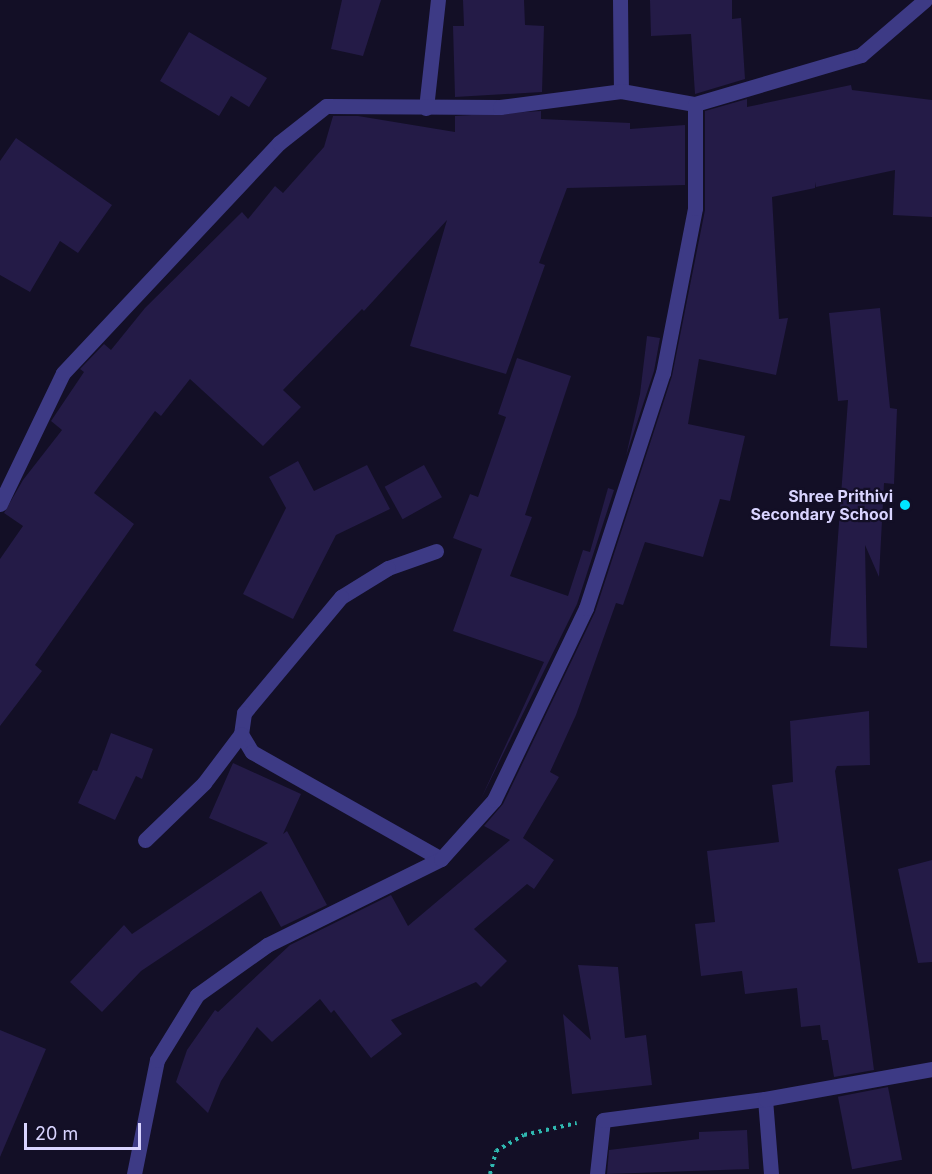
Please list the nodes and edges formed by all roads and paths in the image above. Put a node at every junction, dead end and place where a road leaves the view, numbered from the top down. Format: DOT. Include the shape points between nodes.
graph roads {
  1 [pos="438,0"];
  2 [pos="620,0"];
  3 [pos="925,0"];
  4 [pos="621,91"];
  5 [pos="695,104"];
  6 [pos="426,108"];
  7 [pos="0,504"];
  8 [pos="436,550"];
  9 [pos="241,734"];
  10 [pos="145,840"];
  11 [pos="441,859"];
  12 [pos="932,1069"];
  13 [pos="765,1099"];
  14 [pos="603,1120"];
  15 [pos="134,1174"];
  16 [pos="490,1174"];
  17 [pos="597,1174"];
  18 [pos="771,1174"];
  1 -- 6 [label="street"];
  2 -- 4 [label="street"];
  3 -- 5 [label="street" via="861,54"];
  4 -- 5 [label="street"];
  4 -- 6 [label="street" via="500,107"];
  5 -- 11 [label="street" via="695,208 663,373 590,597 494,800"];
  6 -- 7 [label="street" via="326,106 279,143 63,373"];
  8 -- 9 [label="street" via="388,568 341,597 244,713"];
  9 -- 10 [label="street" via="204,783"];
  9 -- 11 [label="street" via="252,752"];
  11 -- 15 [label="street" via="267,945 197,995 157,1060"];
  12 -- 13 [label="street"];
  13 -- 14 [label="street"];
  13 -- 18 [label="street"];
  14 -- 16 [label="path" via="550,1126 524,1135 496,1151"];
  14 -- 17 [label="street"];
}
